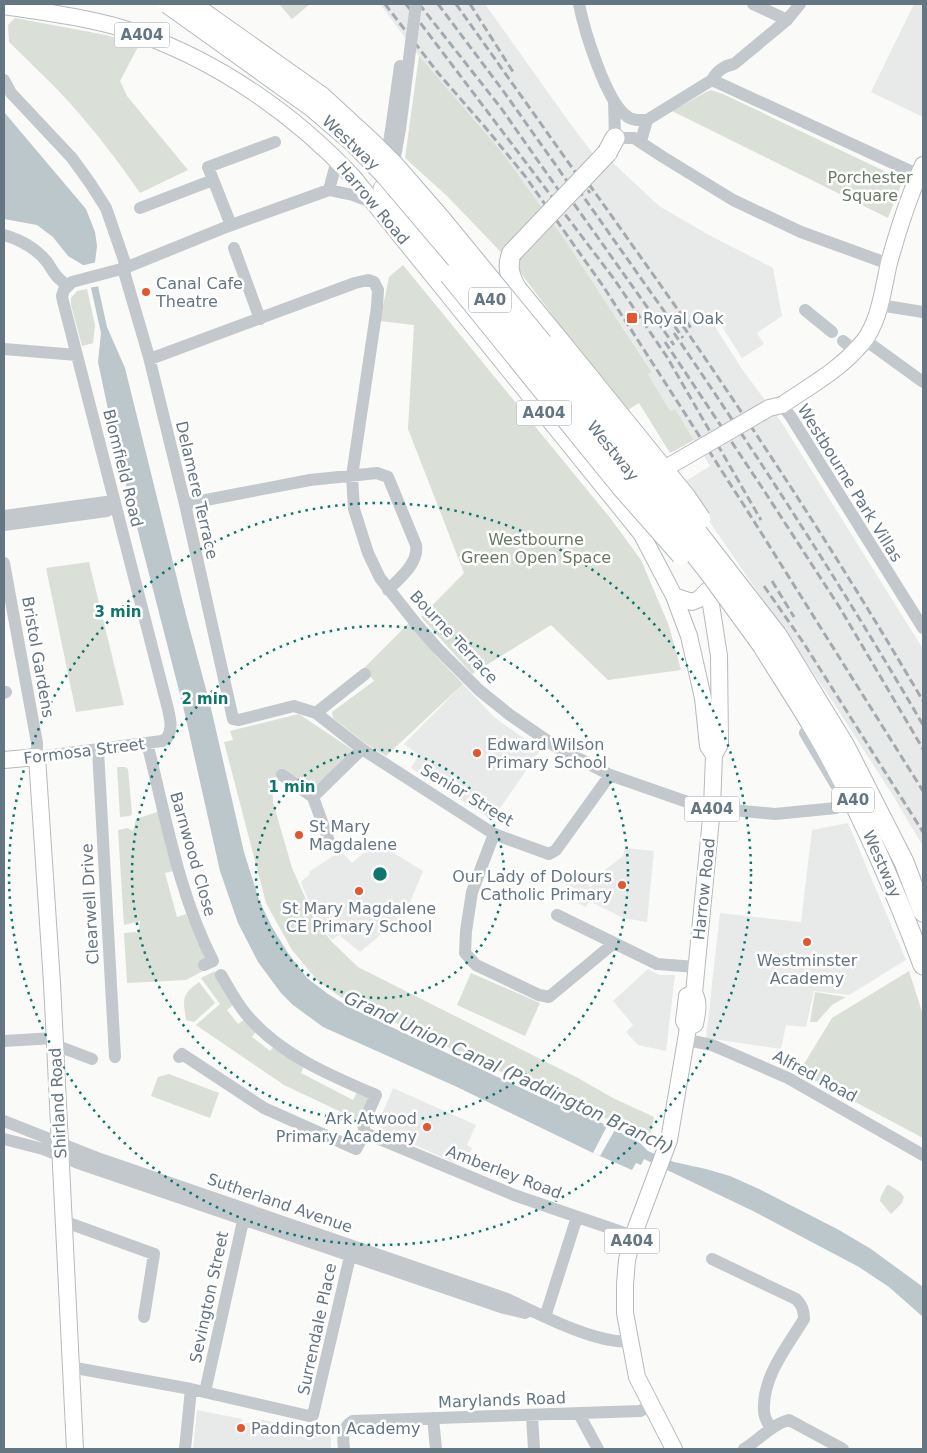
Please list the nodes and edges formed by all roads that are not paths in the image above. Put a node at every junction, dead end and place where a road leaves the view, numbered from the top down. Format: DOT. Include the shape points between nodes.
graph roads {
  1 [pos="168,4"];
  2 [pos="191,4"];
  3 [pos="408,4"];
  4 [pos="416,4"];
  5 [pos="579,4"];
  6 [pos="753,4"];
  7 [pos="800,4"];
  8 [pos="4,6"];
  9 [pos="787,20"];
  10 [pos="734,64"];
  11 [pos="4,80"];
  12 [pos="712,80"];
  13 [pos="727,87"];
  14 [pos="614,101"];
  15 [pos="647,120"];
  16 [pos="396,126"];
  17 [pos="641,141"];
  18 [pos="275,142"];
  19 [pos="611,145"];
  20 [pos="392,153"];
  21 [pos="337,160"];
  22 [pos="921,171"];
  23 [pos="213,180"];
  24 [pos="329,190"];
  25 [pos="377,196"];
  26 [pos="140,208"];
  27 [pos="231,226"];
  28 [pos="4,235"];
  29 [pos="234,248"];
  30 [pos="889,264"];
  31 [pos="125,268"];
  32 [pos="68,285"];
  33 [pos="879,305"];
  34 [pos="804,310"];
  35 [pos="923,312"];
  36 [pos="260,319"];
  37 [pos="832,332"];
  38 [pos="854,344"];
  39 [pos="6,349"];
  40 [pos="77,355"];
  41 [pos="150,359"];
  42 [pos="923,382"];
  43 [pos="782,405"];
  44 [pos="674,469"];
  45 [pos="352,476"];
  46 [pos="185,504"];
  47 [pos="115,505"];
  48 [pos="632,510"];
  49 [pos="4,516"];
  50 [pos="4,525"];
  51 [pos="644,537"];
  52 [pos="4,563"];
  53 [pos="388,590"];
  54 [pos="674,596"];
  55 [pos="923,628"];
  56 [pos="769,640"];
  57 [pos="365,674"];
  58 [pos="13,691"];
  59 [pos="316,712"];
  60 [pos="805,733"];
  61 [pos="164,741"];
  62 [pos="147,743"];
  63 [pos="362,749"];
  64 [pos="98,750"];
  65 [pos="714,755"];
  66 [pos="37,757"];
  67 [pos="4,760"];
  68 [pos="282,775"];
  69 [pos="610,775"];
  70 [pos="313,797"];
  71 [pos="712,808"];
  72 [pos="494,834"];
  73 [pos="330,844"];
  74 [pos="923,912"];
  75 [pos="557,916"];
  76 [pos="614,943"];
  77 [pos="204,965"];
  78 [pos="923,965"];
  79 [pos="696,967"];
  80 [pos="221,974"];
  81 [pos="687,1034"];
  82 [pos="4,1041"];
  83 [pos="54,1042"];
  84 [pos="115,1057"];
  85 [pos="179,1057"];
  86 [pos="92,1059"];
  87 [pos="4,1121"];
  88 [pos="365,1133"];
  89 [pos="4,1139"];
  90 [pos="60,1149"];
  91 [pos="923,1155"];
  92 [pos="245,1214"];
  93 [pos="577,1217"];
  94 [pos="63,1221"];
  95 [pos="633,1236"];
  96 [pos="351,1250"];
  97 [pos="712,1258"];
  98 [pos="144,1317"];
  99 [pos="545,1317"];
  100 [pos="629,1341"];
  101 [pos="70,1367"];
  102 [pos="191,1389"];
  103 [pos="205,1392"];
  104 [pos="651,1406"];
  105 [pos="579,1414"];
  106 [pos="532,1416"];
  107 [pos="433,1418"];
  108 [pos="771,1429"];
  109 [pos="75,1449"];
  110 [pos="185,1449"];
  111 [pos="344,1449"];
  112 [pos="436,1449"];
  113 [pos="534,1449"];
  114 [pos="598,1449"];
  115 [pos="674,1449"];
  116 [pos="744,1449"];
  117 [pos="843,1449"];
  1 -- 56 [label="highway, Westway / A40, bridge" via="312,107 385,175"];
  2 -- 56 [label="highway, Westway / A40, bridge" via="321,96 394,166 687,519"];
  3 -- 16 [label="street, bridge"];
  4 -- 16 [label="street, bridge"];
  5 -- 14 [label="street" via="594,58"];
  6 -- 9 [label="street"];
  7 -- 9 [label="street"];
  8 -- 21 [label="main road, Harrow Road / A404" via="100,23 136,32 172,47 212,67 272,105"];
  9 -- 10 [label="street"];
  10 -- 12 [label="street" via="716,73"];
  10 -- 13 [label="street"];
  11 -- 31 [label="street, Delamere Terrace" via="11,92 72,158 106,208"];
  12 -- 13 [label="street"];
  12 -- 15 [label="street"];
  13 -- 22 [label="street"];
  14 -- 15 [label="street" via="628,118"];
  14 -- 19 [label="street"];
  15 -- 17 [label="street"];
  16 -- 20 [label="street"];
  17 -- 19 [label="street" via="634,138"];
  17 -- 30 [label="street" via="733,200 801,232"];
  18 -- 23 [label="street" via="208,167"];
  19 -- 56 [label="highway, A40, bridge" via="512,252 509,260 511,280 686,497 739,572"];
  21 -- 24 [label="street"];
  21 -- 25 [label="main road, Harrow Road / A404"];
  22 -- 30 [label="main road"];
  23 -- 26 [label="street"];
  23 -- 27 [label="street"];
  24 -- 25 [label="street"];
  24 -- 27 [label="street"];
  25 -- 51 [label="main road, Harrow Road / A404"];
  25 -- 56 [label="highway, A40, bridge" via="390,204 450,275 621,487"];
  27 -- 31 [label="street"];
  28 -- 32 [label="street" via="32,248 58,279"];
  29 -- 36 [label="street"];
  30 -- 33 [label="main road"];
  31 -- 32 [label="street"];
  31 -- 41 [label="street, Delamere Terrace"];
  32 -- 40 [label="street, Blomfield Road" via="62,296"];
  33 -- 35 [label="street"];
  33 -- 38 [label="main road" via="873,324"];
  34 -- 37 [label="street"];
  36 -- 41 [label="street"];
  36 -- 45 [label="street, Bourne Terrace" via="355,283 368,280 376,285 378,307"];
  38 -- 42 [label="street"];
  38 -- 43 [label="main road" via="822,379"];
  39 -- 40 [label="street"];
  40 -- 47 [label="street, Blomfield Road"];
  41 -- 46 [label="street, Delamere Terrace"];
  43 -- 44 [label="main road" via="774,414"];
  43 -- 55 [label="street, Westbourne Park Villas"];
  45 -- 46 [label="street" via="310,480"];
  45 -- 53 [label="street, Bourne Terrace" via="358,525 373,565"];
  45 -- 53 [label="street, Bourne Terrace" via="377,473 388,477 416,545 417,552 408,571"];
  46 -- 59 [label="street, Delamere Terrace" via="234,720 294,706"];
  47 -- 49 [label="street" via="106,502"];
  47 -- 50 [label="street" via="107,511"];
  47 -- 61 [label="street, Blomfield Road" via="169,715 170,730"];
  48 -- 51 [label="main road, Harrow Road"];
  51 -- 54 [label="main road, Harrow Road / A404"];
  52 -- 58 [label="street, Bristol Gardens"];
  53 -- 69 [label="street, Bourne Terrace" via="438,649 479,690 556,746"];
  54 -- 65 [label="main road, Harrow Road / A404" via="689,636 708,746"];
  54 -- 65 [label="main road, Harrow Road / A404" via="692,602 709,594 719,656 720,744"];
  56 -- 74 [label="highway, Westway / A40" via="845,746 904,862"];
  56 -- 78 [label="highway, Westway / A40" via="884,865"];
  57 -- 59 [label="street"];
  58 -- 66 [label="street, Bristol Gardens" via="37,742"];
  59 -- 63 [label="street, Senior Street"];
  60 -- 71 [label="street, Bourne Terrace" via="842,795 840,806 775,814"];
  61 -- 62 [label="street, Formosa Street"];
  62 -- 64 [label="street, Formosa Street"];
  62 -- 77 [label="street, Barnwood Close" via="184,890 213,960"];
  63 -- 70 [label="street"];
  63 -- 72 [label="street, Senior Street"];
  64 -- 66 [label="street, Formosa Street"];
  64 -- 84 [label="street, Clearwell Drive"];
  65 -- 71 [label="main road, Harrow Road / A404"];
  66 -- 67 [label="main road, Formosa Street"];
  66 -- 83 [label="main road, Shirland Road"];
  68 -- 70 [label="street"];
  69 -- 71 [label="street, Bourne Terrace"];
  69 -- 72 [label="street, Senior Street" via="553,853 543,853"];
  70 -- 73 [label="street"];
  71 -- 79 [label="main road, Harrow Road / A404"];
  72 -- 76 [label="street" via="472,892 466,931 465,953 476,965 549,997"];
  75 -- 76 [label="street"];
  76 -- 79 [label="street" via="657,964"];
  79 -- 81 [label="main road, Harrow Road / A404" via="696,1019"];
  80 -- 88 [label="street" via="246,1014 275,1042 312,1065 376,1095 363,1124"];
  81 -- 91 [label="street, Alfred Road" via="788,1078"];
  81 -- 95 [label="main road, Harrow Road / A404" via="667,1147"];
  82 -- 83 [label="street"];
  83 -- 86 [label="street"];
  83 -- 90 [label="main road, Shirland Road"];
  85 -- 88 [label="street" via="182,1054 264,1108 356,1149"];
  87 -- 90 [label="street, Sutherland Avenue"];
  88 -- 93 [label="street, Amberley Road"];
  89 -- 90 [label="street, Sutherland Avenue" via="43,1149"];
  90 -- 92 [label="street, Sutherland Avenue"];
  90 -- 94 [label="main road, Shirland Road"];
  92 -- 96 [label="street, Sutherland Avenue"];
  92 -- 103 [label="street, Sevington Street"];
  93 -- 95 [label="street, Amberley Road"];
  93 -- 99 [label="street"];
  94 -- 98 [label="street" via="154,1254"];
  94 -- 101 [label="main road, Shirland Road"];
  95 -- 100 [label="main road, Harrow Road / A404" via="627,1260 625,1297"];
  96 -- 99 [label="street, Sutherland Avenue" via="504,1308"];
  96 -- 103 [label="street, Surrendale Place" via="313,1415"];
  97 -- 108 [label="street" via="796,1299 804,1312 804,1319 772,1371 766,1391 764,1413"];
  99 -- 100 [label="street, Sutherland Avenue" via="603,1339"];
  100 -- 104 [label="main road, Harrow Road / A404" via="637,1377"];
  101 -- 102 [label="street"];
  101 -- 109 [label="main road, Shirland Road"];
  102 -- 103 [label="street"];
  102 -- 110 [label="street"];
  104 -- 105 [label="street, Marylands Road" via="640,1412"];
  104 -- 115 [label="main road, Harrow Road / A404"];
  105 -- 106 [label="street, Marylands Road"];
  105 -- 114 [label="street"];
  106 -- 107 [label="street, Marylands Road"];
  106 -- 113 [label="street"];
  107 -- 111 [label="street, Marylands Road" via="352,1421 343,1433"];
  107 -- 112 [label="street"];
  108 -- 116 [label="street"];
  108 -- 117 [label="street" via="789,1420"];
}
